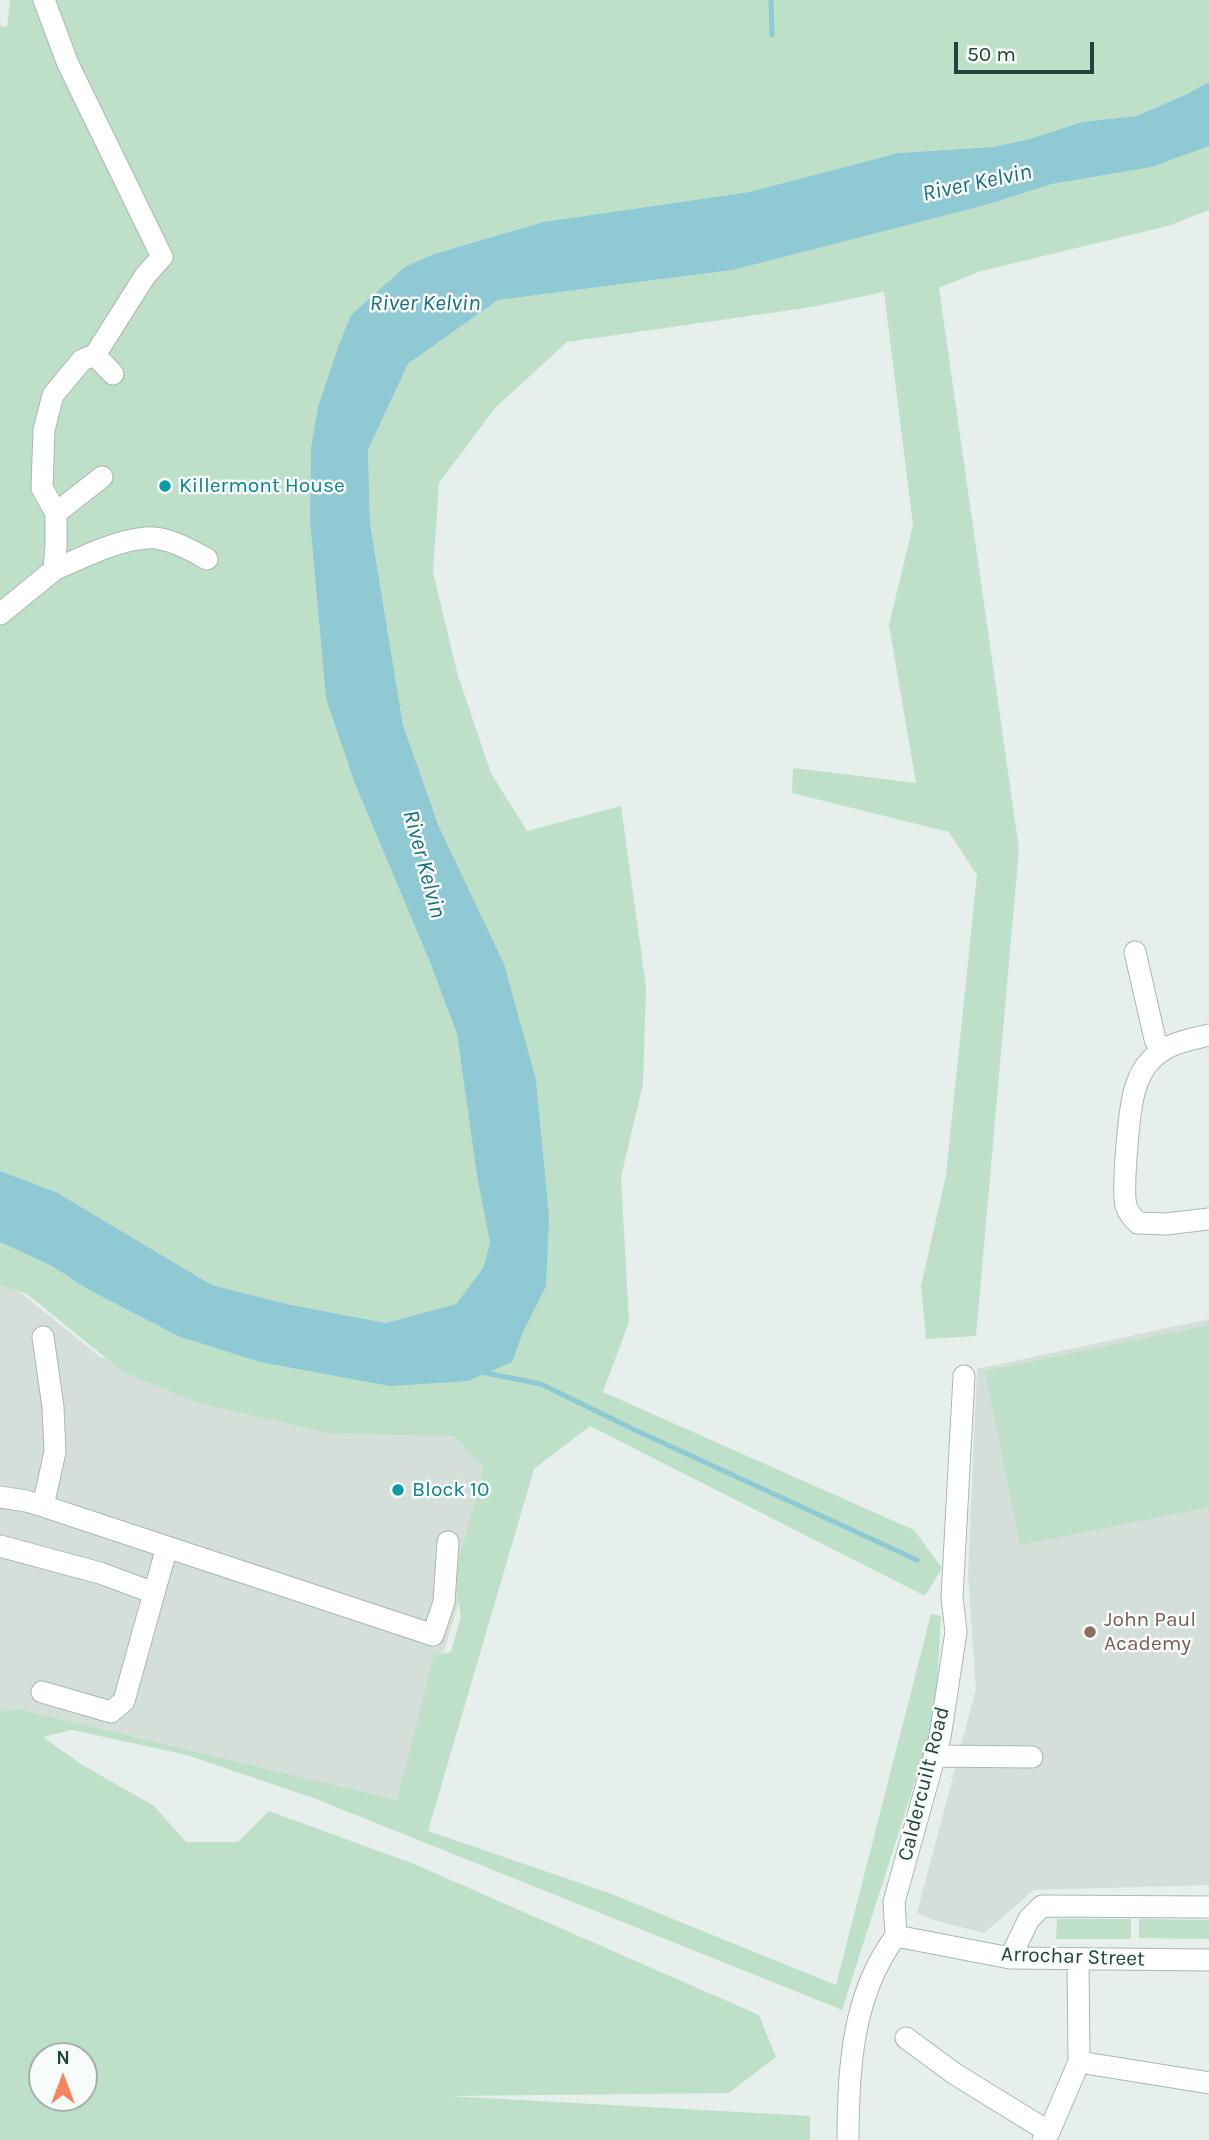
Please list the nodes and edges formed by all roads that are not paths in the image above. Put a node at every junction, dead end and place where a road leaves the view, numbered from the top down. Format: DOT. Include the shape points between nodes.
graph roads {
  1 [pos="44,0"];
  2 [pos="95,355"];
  3 [pos="113,374"];
  4 [pos="102,477"];
  5 [pos="56,513"];
  6 [pos="207,559"];
  7 [pos="54,570"];
  8 [pos="0,614"];
  9 [pos="1135,952"];
  10 [pos="1209,1035"];
  11 [pos="1161,1051"];
  12 [pos="1209,1219"];
  13 [pos="43,1337"];
  14 [pos="964,1376"];
  15 [pos="0,1497"];
  16 [pos="43,1506"];
  17 [pos="448,1542"];
  18 [pos="0,1546"];
  19 [pos="167,1547"];
  20 [pos="154,1593"];
  21 [pos="42,1692"];
  22 [pos="934,1756"];
  23 [pos="1032,1757"];
  24 [pos="1209,1907"];
  25 [pos="896,1936"];
  26 [pos="1010,1958"];
  27 [pos="1078,1959"];
  28 [pos="1209,1960"];
  29 [pos="906,2038"];
  30 [pos="1079,2062"];
  31 [pos="1209,2083"];
  32 [pos="1046,2136"];
  33 [pos="848,2140"];
  1 -- 2 [label="street" via="68,64 162,257 145,275"];
  2 -- 3 [label="street"];
  2 -- 5 [label="street" via="82,360 53,395 44,429 42,488"];
  4 -- 5 [label="street"];
  5 -- 7 [label="street"];
  6 -- 7 [label="street" via="182,545 148,537 98,550"];
  7 -- 8 [label="street"];
  9 -- 11 [label="street"];
  10 -- 11 [label="street"];
  11 -- 12 [label="street" via="1139,1075 1134,1094 1126,1204 1138,1223"];
  13 -- 16 [label="street" via="54,1406 55,1452"];
  14 -- 22 [label="street, Caldercuilt Road" via="952,1597 956,1632"];
  15 -- 16 [label="street"];
  16 -- 19 [label="street"];
  17 -- 19 [label="street" via="444,1602 433,1635"];
  18 -- 20 [label="street"];
  19 -- 20 [label="street"];
  20 -- 21 [label="street" via="124,1701 111,1712"];
  22 -- 23 [label="street"];
  22 -- 25 [label="street, Caldercuilt Road" via="894,1902"];
  24 -- 26 [label="street" via="1042,1906 1029,1919"];
  25 -- 26 [label="street, Arrochar Street"];
  25 -- 33 [label="street" via="881,1956 857,2025 848,2095"];
  26 -- 27 [label="street, Arrochar Street"];
  27 -- 28 [label="street, Arrochar Street"];
  27 -- 30 [label="street"];
  29 -- 32 [label="street"];
  30 -- 31 [label="street"];
  30 -- 32 [label="street"];
}
